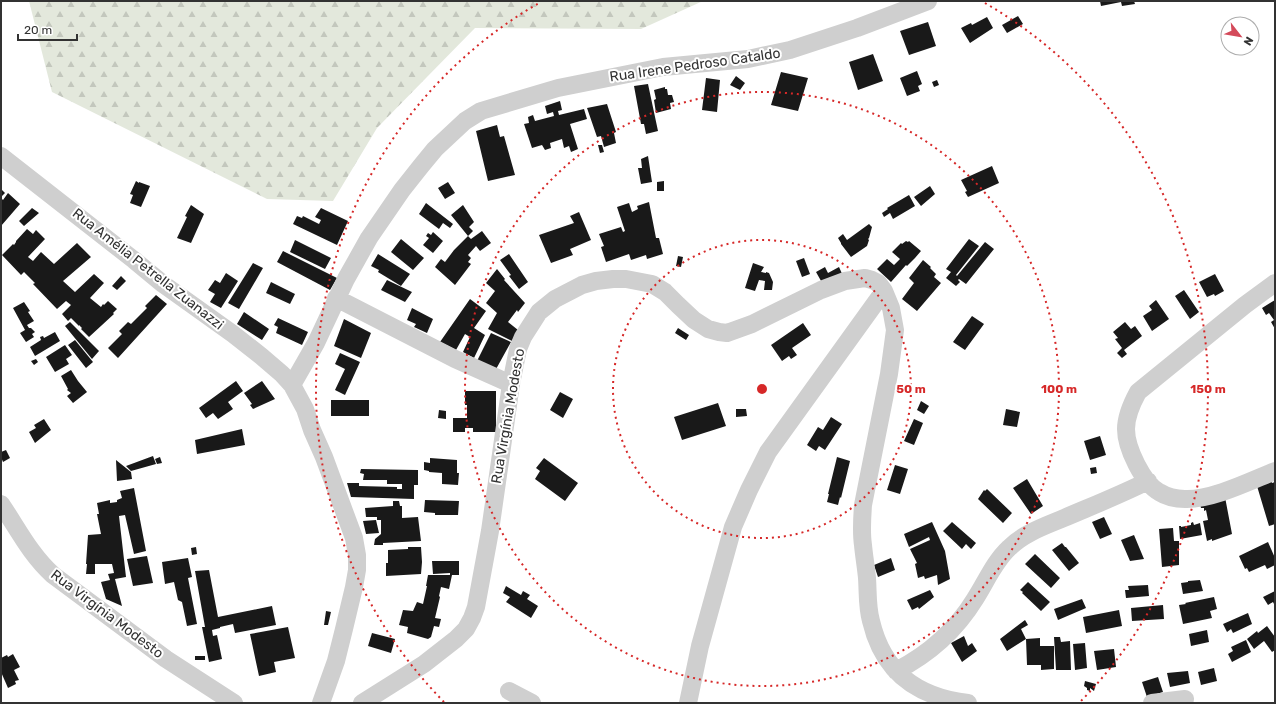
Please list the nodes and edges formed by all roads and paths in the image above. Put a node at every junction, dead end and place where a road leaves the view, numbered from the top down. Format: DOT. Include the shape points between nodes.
graph roads {
  1 [pos="928,1"];
  2 [pos="1,156"];
  3 [pos="1275,283"];
  4 [pos="884,291"];
  5 [pos="336,298"];
  6 [pos="511,384"];
  7 [pos="292,385"];
  8 [pos="1275,471"];
  9 [pos="1148,481"];
  10 [pos="1,504"];
  11 [pos="896,671"];
  12 [pos="509,690"];
  13 [pos="1185,699"];
  14 [pos="234,703"];
  15 [pos="321,703"];
  16 [pos="362,703"];
  17 [pos="532,703"];
  18 [pos="688,703"];
  19 [pos="968,703"];
  20 [pos="1152,703"];
  1 -- 5 [label="street, Rua Irene Pedroso Cataldo" via="858,28 790,50 748,59 663,67 606,78 558,88 481,111 465,121 435,149 402,190 358,254"];
  2 -- 7 [label="street, Rua Amélia Petrella Zuanazzi" via="163,284 261,356"];
  3 -- 9 [label="street" via="1138,392 1128,414 1126,429 1130,450"];
  4 -- 6 [label="street, Rua Virgínia Modesto" via="878,283 865,278 845,281 727,333 708,329 694,320 652,284 613,278 596,281 555,299 539,312 518,349"];
  4 -- 11 [label="street" via="891,308 895,330 863,506 862,526 870,620 883,652"];
  4 -- 18 [label="street" via="768,452 749,490 733,527 700,646"];
  5 -- 6 [label="street" via="455,359"];
  5 -- 7 [label="street, Rua Irene Pedroso Cataldo" via="316,343"];
  6 -- 16 [label="street, Rua Virgínia Modesto" via="490,531 472,618 456,639 424,664"];
  7 -- 15 [label="street" via="305,409 324,457 354,538 357,555 357,570 344,629"];
  8 -- 9 [label="street" via="1221,492 1186,500 1159,492"];
  9 -- 11 [label="street" via="1039,528 1016,542 1001,557 966,614 953,629 922,656"];
  10 -- 14 [label="street, Rua Virgínia Modesto" via="26,544 53,575 166,659"];
  11 -- 19 [label="street" via="922,691"];
  12 -- 17 [label="street"];
  13 -- 20 [label="street"];
}
